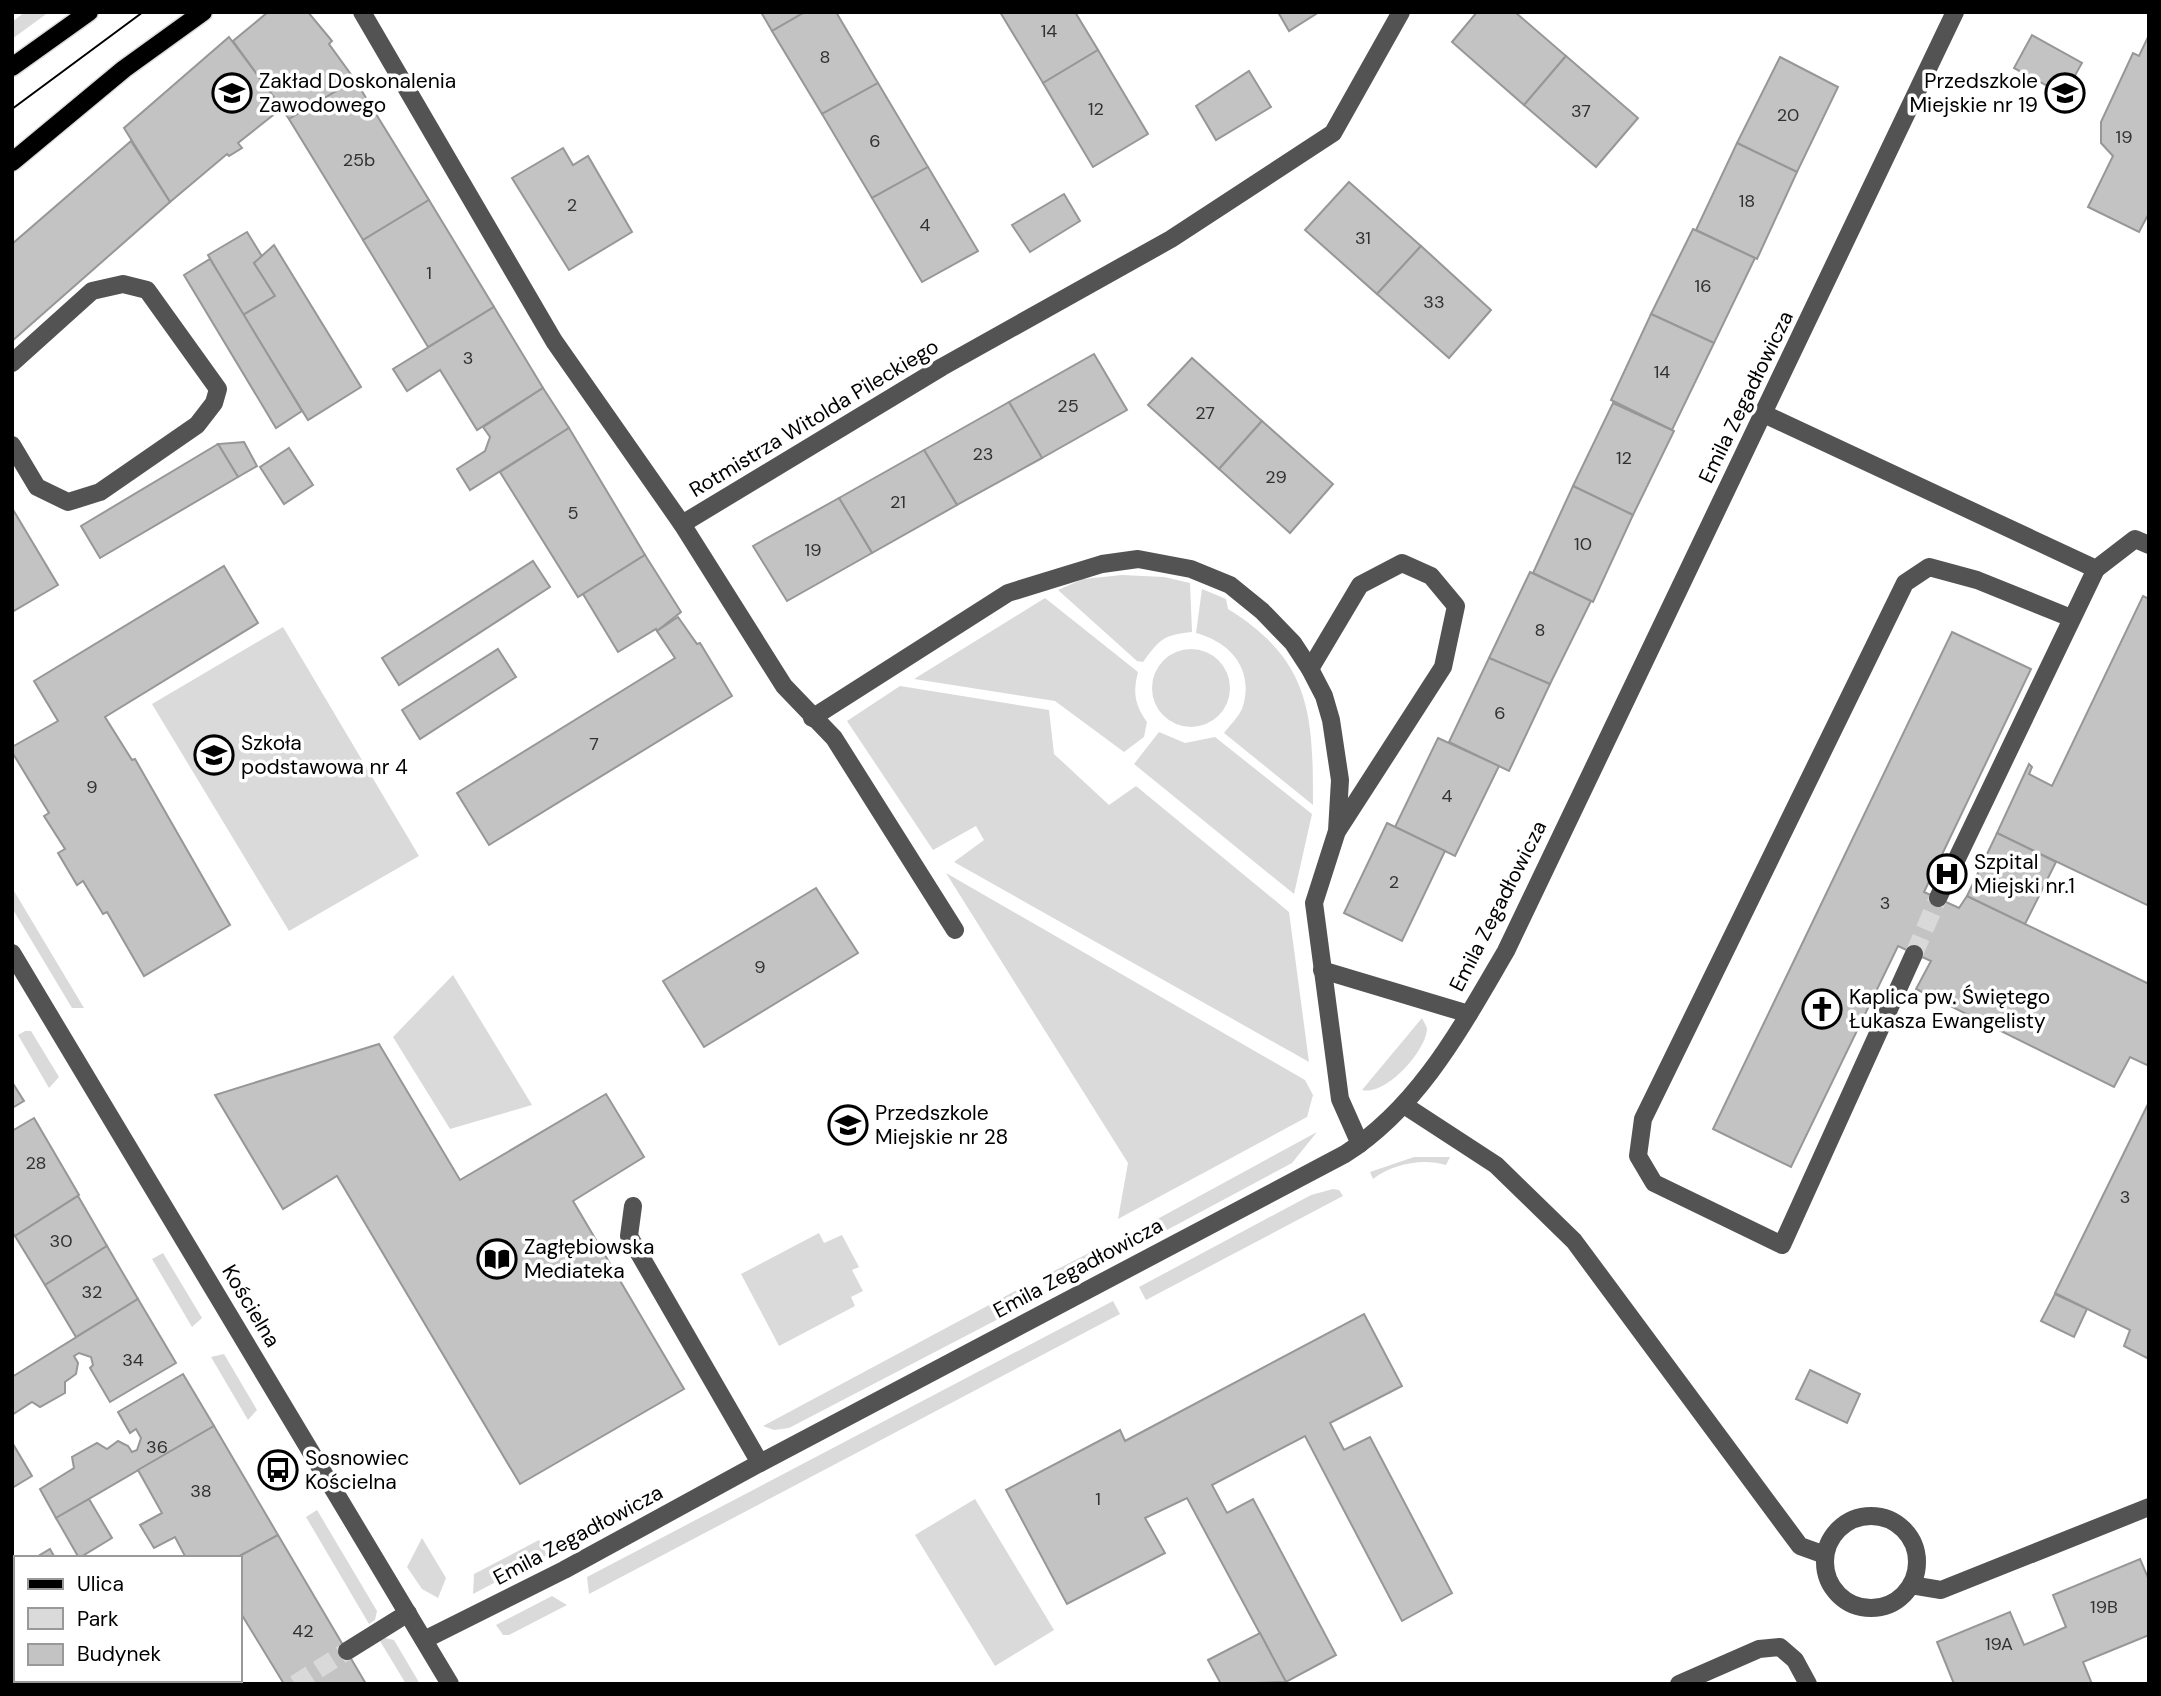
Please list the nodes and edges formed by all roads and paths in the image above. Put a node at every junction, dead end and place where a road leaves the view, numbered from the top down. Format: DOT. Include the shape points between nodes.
graph roads {
  1 [pos="89,12"];
  2 [pos="203,12"];
  3 [pos="362,12"];
  4 [pos="1401,12"];
  5 [pos="1955,12"];
  6 [pos="12,67"];
  7 [pos="12,162"];
  8 [pos="12,363"];
  9 [pos="1764,414"];
  10 [pos="12,445"];
  11 [pos="18,469"];
  12 [pos="682,524"];
  13 [pos="2149,545"];
  14 [pos="2096,569"];
  15 [pos="2071,618"];
  16 [pos="1310,669"];
  17 [pos="812,718"];
  18 [pos="1337,831"];
  19 [pos="1938,898"];
  20 [pos="955,930"];
  21 [pos="12,953"];
  22 [pos="1914,954"];
  23 [pos="1322,970"];
  24 [pos="1469,1014"];
  25 [pos="1404,1105"];
  26 [pos="1360,1144"];
  27 [pos="633,1206"];
  28 [pos="760,1463"];
  29 [pos="2149,1507"];
  30 [pos="1825,1555"];
  31 [pos="1911,1585"];
  32 [pos="408,1613"];
  33 [pos="424,1640"];
  34 [pos="347,1651"];
  35 [pos="450,1684"];
  36 [pos="1679,1684"];
  37 [pos="1808,1684"];
  1 -- 6 [label="main road"];
  2 -- 7 [label="main road" via="124,69"];
  3 -- 12 [label="street, Rotmistrza Witolda Pileckiego" via="554,341"];
  4 -- 12 [label="street, Rotmistrza Witolda Pileckiego" via="1333,133 1171,239 942,367"];
  5 -- 9 [label="street, Emila Zegadłowicza"];
  8 -- 11 [label="street" via="92,291 123,284 147,290 218,389 214,403 197,425 100,492 68,502 37,487"];
  9 -- 14 [label="street"];
  9 -- 24 [label="street, Emila Zegadłowicza" via="1506,951"];
  10 -- 11 [label="street"];
  12 -- 17 [label="street" via="784,686"];
  13 -- 14 [label="street" via="2135,538"];
  14 -- 15 [label="street"];
  15 -- 19 [label="street"];
  15 -- 22 [label="street" via="1977,580 1929,567 1905,583 1643,1119 1638,1156 1654,1183 1783,1245"];
  16 -- 17 [label="street" via="1293,643 1230,586 1191,569 1138,559 1102,564 1008,593"];
  16 -- 18 [label="street" via="1325,696 1331,720 1340,780"];
  16 -- 18 [label="street" via="1360,585 1402,563 1431,576 1456,606 1443,667"];
  17 -- 20 [label="street" via="834,738"];
  18 -- 23 [label="street" via="1314,903"];
  21 -- 32 [label="street, Kościelna"];
  23 -- 24 [label="street"];
  23 -- 26 [label="street" via="1340,1099"];
  24 -- 25 [label="street, Emila Zegadłowicza"];
  25 -- 26 [label="street, Emila Zegadłowicza"];
  25 -- 30 [label="street" via="1496,1165 1573,1241 1800,1546"];
  26 -- 28 [label="street, Emila Zegadłowicza"];
  27 -- 28 [label="street" via="629,1236"];
  28 -- 33 [label="street, Emila Zegadłowicza"];
  29 -- 31 [label="street" via="1941,1590"];
  30 -- 31 [label="street" via="1830,1586 1855,1606 1887,1606"];
  30 -- 31 [label="street" via="1830,1539 1854,1518 1886,1518 1900,1526 1916,1553"];
  32 -- 33 [label="street, Kościelna"];
  32 -- 34 [label="street"];
  33 -- 35 [label="street, Kościelna"];
  36 -- 37 [label="street" via="1759,1649 1780,1647 1795,1660"];
}
